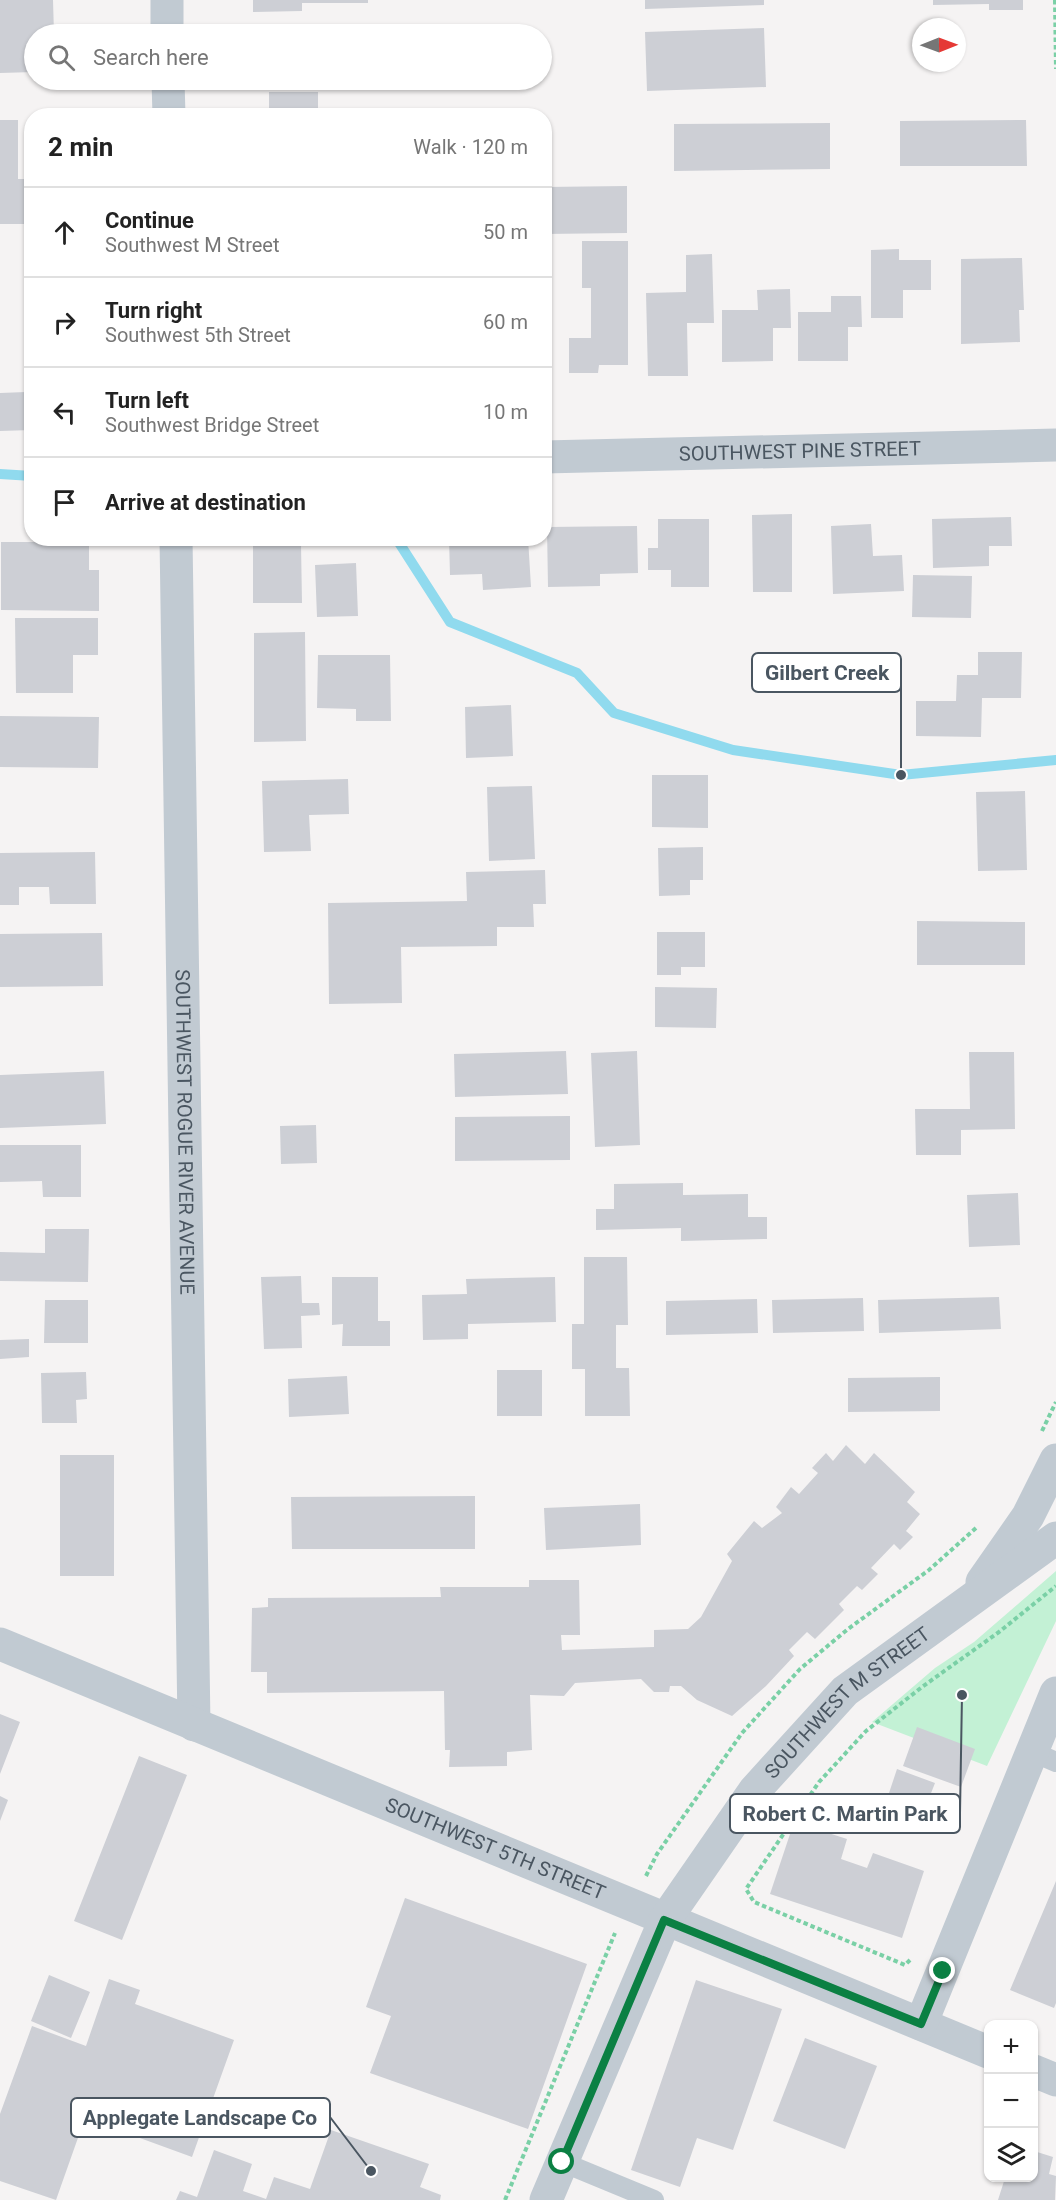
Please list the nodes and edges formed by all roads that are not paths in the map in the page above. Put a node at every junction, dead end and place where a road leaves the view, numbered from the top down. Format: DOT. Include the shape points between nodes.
graph roads {
  1 [pos="167,0"];
  2 [pos="167,24"];
  3 [pos="168,90"];
  4 [pos="169,108"];
  5 [pos="1056,446"];
  6 [pos="552,457"];
  7 [pos="176,546"];
  8 [pos="1056,1460"];
  9 [pos="1056,1538"];
  10 [pos="967,1603"];
  11 [pos="0,1644"];
  12 [pos="1056,1693"];
  13 [pos="194,1725"];
  14 [pos="1044,1757"];
  15 [pos="664,1920"];
  16 [pos="921,2024"];
  17 [pos="984,2050"];
  18 [pos="1038,2073"];
  19 [pos="1056,2080"];
  20 [pos="562,2162"];
  21 [pos="546,2200"];
  22 [pos="654,2200"];
  1 -- 2 [label="street"];
  3 -- 4 [label="street"];
  5 -- 6 [label="street, SOUTHWEST PINE STREET"];
  7 -- 13 [label="street, SOUTHWEST ROGUE RIVER AVENUE"];
  8 -- 10 [label="street, SOUTHWEST M STREET" via="1028,1516"];
  9 -- 10 [label="street, SOUTHWEST M STREET"];
  10 -- 15 [label="street, SOUTHWEST M STREET" via="845,1691 755,1790"];
  11 -- 13 [label="street, SOUTHWEST 5TH STREET"];
  12 -- 14 [label="street"];
  13 -- 15 [label="street, SOUTHWEST 5TH STREET"];
  14 -- 16 [label="street"];
  15 -- 16 [label="street, SOUTHWEST 5TH STREET"];
  15 -- 20 [label="street, SOUTHWEST M STREET"];
  16 -- 17 [label="street, SOUTHWEST 5TH STREET"];
  18 -- 19 [label="street"];
  20 -- 21 [label="street, SOUTHWEST M STREET"];
  20 -- 22 [label="lane"];
}
